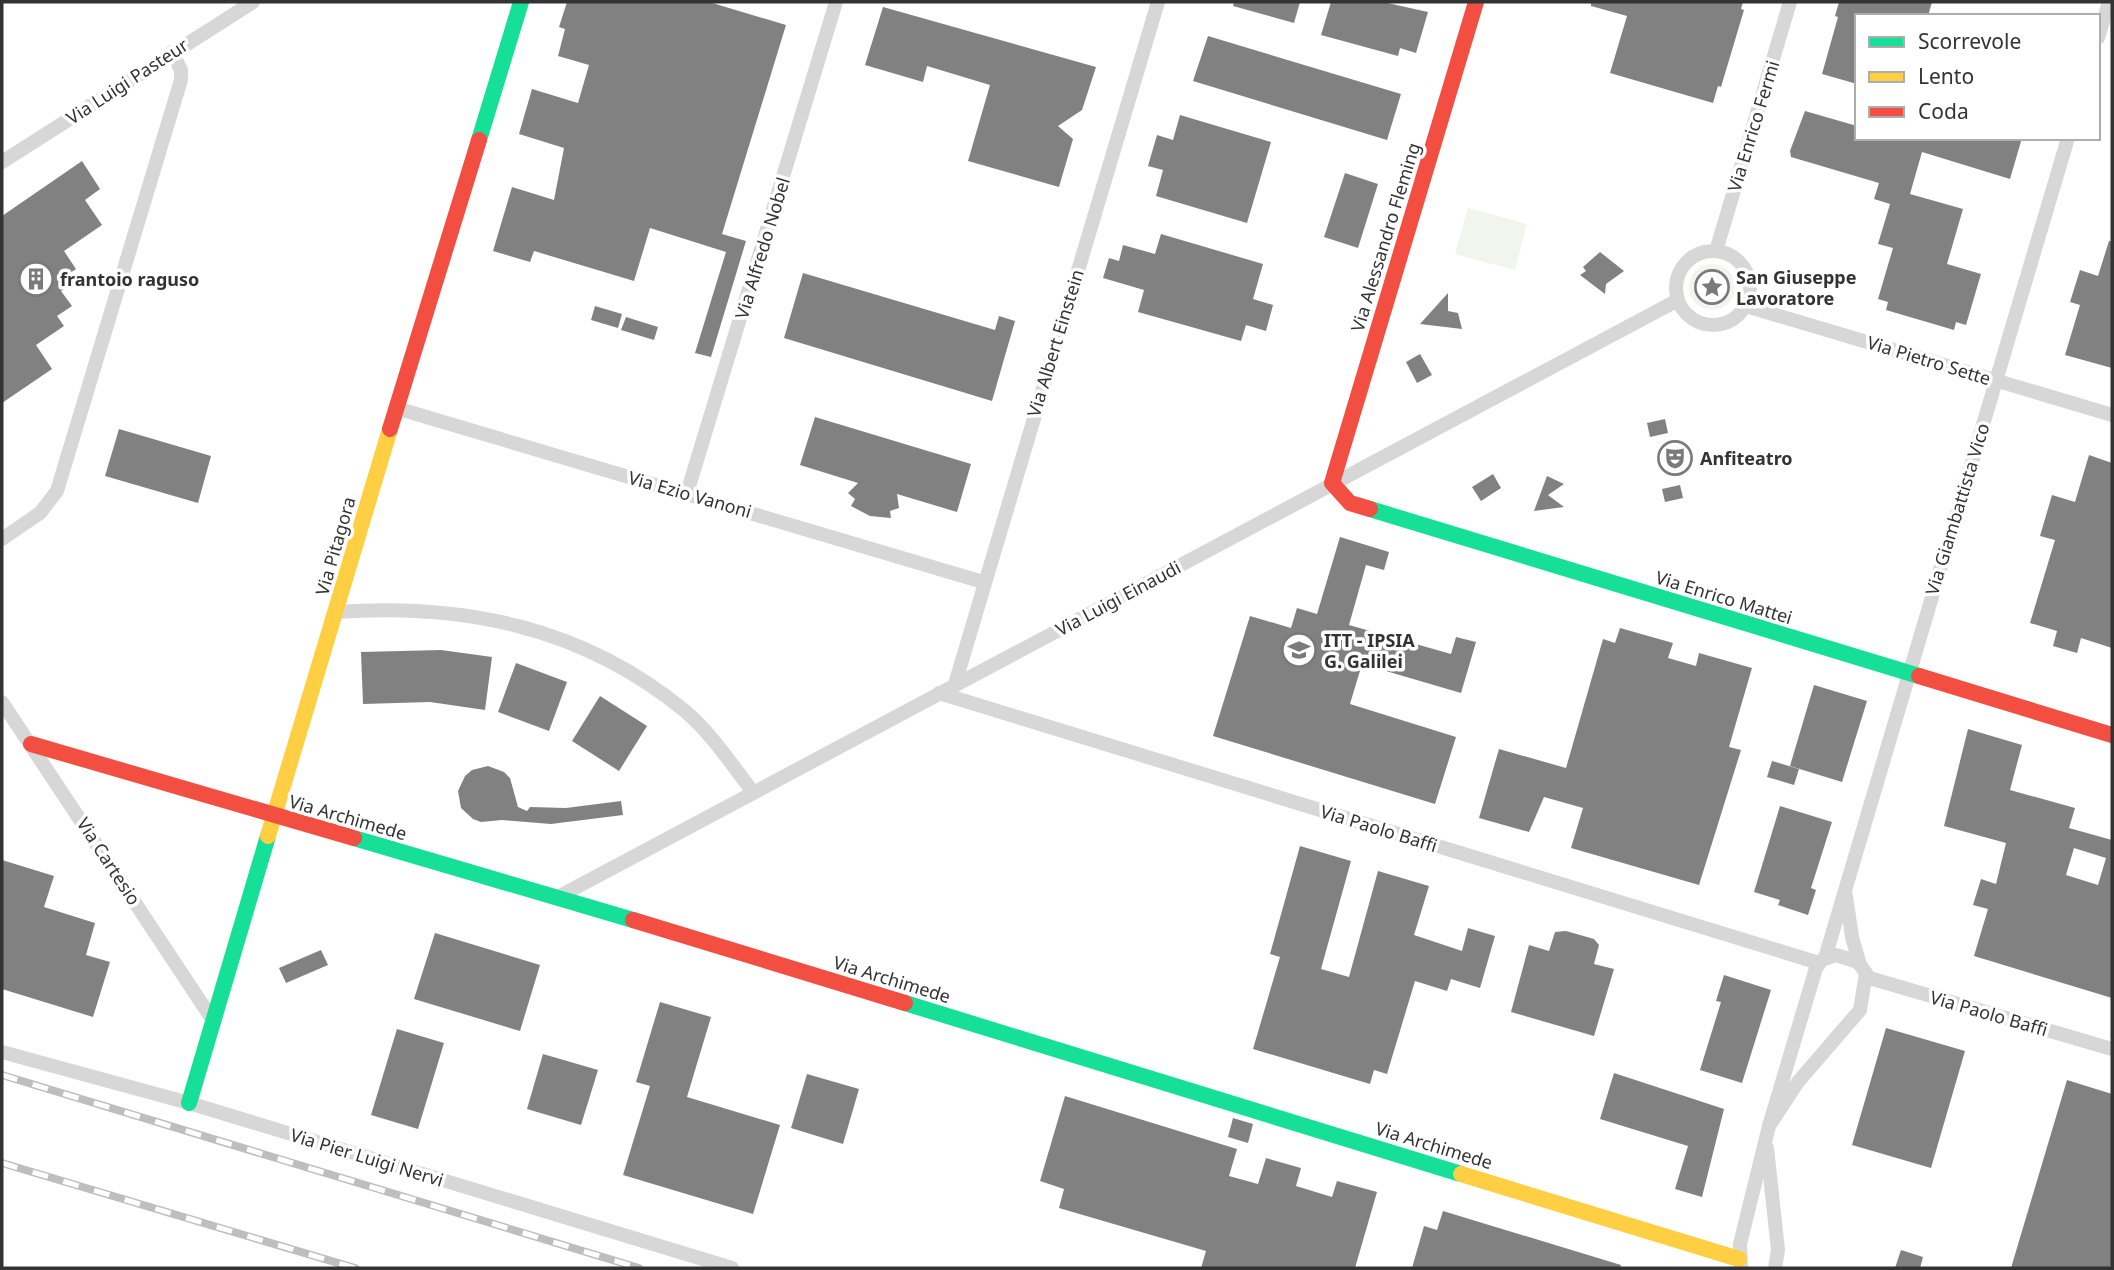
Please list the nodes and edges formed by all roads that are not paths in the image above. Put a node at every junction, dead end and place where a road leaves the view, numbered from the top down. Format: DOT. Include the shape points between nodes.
graph roads {
  1 [pos="253,2"];
  2 [pos="521,2"];
  3 [pos="836,2"];
  4 [pos="1158,2"];
  5 [pos="1476,2"];
  6 [pos="1790,2"];
  7 [pos="2109,2"];
  8 [pos="2100,31"];
  9 [pos="172,52"];
  10 [pos="2067,140"];
  11 [pos="2,162"];
  12 [pos="1716,251"];
  13 [pos="1678,300"];
  14 [pos="1746,306"];
  15 [pos="1996,380"];
  16 [pos="396,408"];
  17 [pos="2112,415"];
  18 [pos="1332,483"];
  19 [pos="687,494"];
  20 [pos="2,539"];
  21 [pos="983,582"];
  22 [pos="336,612"];
  23 [pos="1908,673"];
  24 [pos="955,684"];
  25 [pos="939,693"];
  26 [pos="2,702"];
  27 [pos="2112,735"];
  28 [pos="31,744"];
  29 [pos="753,792"];
  30 [pos="275,816"];
  31 [pos="1847,881"];
  32 [pos="558,897"];
  33 [pos="1822,961"];
  34 [pos="1863,971"];
  35 [pos="214,1021"];
  36 [pos="2112,1049"];
  37 [pos="2,1052"];
  38 [pos="189,1103"];
  39 [pos="1768,1131"];
  40 [pos="1740,1266"];
  41 [pos="732,1268"];
  42 [pos="1779,1268"];
  1 -- 9 [label="street, Via Luigi Pasteur"];
  2 -- 16 [label="street, Via Pitagora"];
  3 -- 19 [label="street, Via Alfredo Nobel"];
  4 -- 21 [label="street, Via Albert Einstein"];
  5 -- 18 [label="street, Via Alessandro Fleming"];
  6 -- 12 [label="street, Via Enrico Fermi"];
  7 -- 8 [label="street"];
  9 -- 11 [label="street, Via Luigi Pasteur"];
  9 -- 20 [label="street" via="181,80 57,492 40,513"];
  10 -- 15 [label="street, Via Giambattista Vico"];
  12 -- 13 [label="street" via="1704,252 1684,265 1676,288"];
  12 -- 14 [label="street" via="1746,270 1750,282"];
  13 -- 14 [label="street" via="1684,311 1704,324 1728,322"];
  13 -- 18 [label="street, Via Luigi Einaudi"];
  14 -- 15 [label="street, Via Pietro Sette"];
  15 -- 17 [label="street, Via Pietro Sette"];
  15 -- 23 [label="street, Via Giambattista Vico"];
  16 -- 19 [label="street, Via Ezio Vanoni"];
  16 -- 22 [label="street, Via Pitagora"];
  18 -- 23 [label="street, Via Enrico Mattei" via="1350,503"];
  18 -- 24 [label="street, Via Luigi Einaudi"];
  19 -- 21 [label="street, Via Ezio Vanoni"];
  21 -- 24 [label="street, Via Albert Einstein"];
  22 -- 29 [label="street" via="396,608 484,617 549,634 615,663 685,712"];
  22 -- 30 [label="street, Via Pitagora"];
  23 -- 27 [label="street, Via Enrico Mattei"];
  23 -- 31 [label="street, Via Giambattista Vico"];
  24 -- 25 [label="street, Via Luigi Einaudi"];
  25 -- 29 [label="street, Via Luigi Einaudi"];
  25 -- 33 [label="street, Via Paolo Baffi"];
  26 -- 28 [label="street, Via Cartesio"];
  28 -- 30 [label="street, Via Archimede"];
  28 -- 35 [label="street, Via Cartesio"];
  29 -- 32 [label="street, Via Luigi Einaudi"];
  30 -- 32 [label="street, Via Archimede"];
  30 -- 35 [label="street, Via Pitagora"];
  31 -- 33 [label="street, Via Giambattista Vico"];
  31 -- 34 [label="street" via="1847,915"];
  32 -- 40 [label="street, Via Archimede"];
  33 -- 34 [label="street" via="1843,956"];
  33 -- 39 [label="street"];
  34 -- 36 [label="street, Via Paolo Baffi"];
  34 -- 39 [label="street" via="1860,1010 1798,1082"];
  35 -- 38 [label="street, Via Pitagora"];
  37 -- 38 [label="street, Via Pier Luigi Nervi"];
  38 -- 41 [label="street, Via Pier Luigi Nervi"];
  39 -- 40 [label="street" via="1740,1244"];
  39 -- 42 [label="street"];
}
